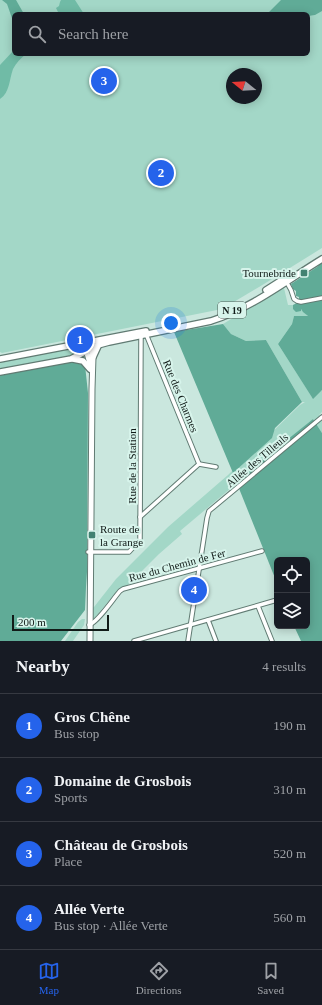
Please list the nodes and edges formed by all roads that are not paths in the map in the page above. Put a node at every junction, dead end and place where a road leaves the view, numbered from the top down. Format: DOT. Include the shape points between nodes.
graph roads {
  1 [pos="322,255"];
  2 [pos="322,259"];
  3 [pos="285,280"];
  4 [pos="322,298"];
  5 [pos="144,335"];
  6 [pos="86,343"];
  7 [pos="98,346"];
  8 [pos="89,350"];
  9 [pos="93,356"];
  10 [pos="0,359"];
  11 [pos="71,359"];
  12 [pos="91,369"];
  13 [pos="0,372"];
  14 [pos="322,417"];
  15 [pos="199,464"];
  16 [pos="216,467"];
  17 [pos="140,517"];
  18 [pos="262,551"];
  19 [pos="89,552"];
  20 [pos="200,568"];
  21 [pos="274,601"];
  22 [pos="258,606"];
  23 [pos="208,620"];
  24 [pos="89,625"];
  25 [pos="190,625"];
  26 [pos="156,635"];
  27 [pos="89,641"];
  28 [pos="134,641"];
  29 [pos="155,641"];
  30 [pos="188,641"];
  31 [pos="216,641"];
  32 [pos="272,641"];
  1 -- 3 [label="main road, N 19"];
  2 -- 3 [label="main road, N 19"];
  3 -- 4 [label="street" via="297,301"];
  3 -- 5 [label="main road, N 19" via="252,303 225,316"];
  3 -- 6 [label="main road, N 19" via="215,316"];
  5 -- 7 [label="main road, N 19"];
  5 -- 15 [label="street, Rue des Charmes"];
  5 -- 17 [label="street, Rue de la Station"];
  6 -- 8 [label="main road"];
  6 -- 10 [label="main road, N 19"];
  7 -- 8 [label="main road, N 19"];
  7 -- 9 [label="main road"];
  8 -- 9 [label="main road"];
  8 -- 11 [label="main road, N 19"];
  8 -- 12 [label="main road"];
  9 -- 12 [label="main road"];
  11 -- 12 [label="main road" via="83,361"];
  11 -- 13 [label="main road, N 19"];
  12 -- 19 [label="main road"];
  14 -- 20 [label="street, Allée des Tilleuls" via="210,510"];
  15 -- 16 [label="street"];
  15 -- 17 [label="street"];
  17 -- 19 [label="street, Rue de la Station" via="140,540 129,552"];
  18 -- 20 [label="street, Rue du Chemin de Fer"];
  19 -- 24 [label="main road"];
  20 -- 24 [label="street, Rue du Chemin de Fer" via="123,589"];
  20 -- 25 [label="street"];
  21 -- 22 [label="street"];
  22 -- 23 [label="street"];
  22 -- 32 [label="street"];
  23 -- 25 [label="street"];
  23 -- 31 [label="street"];
  24 -- 27 [label="main road"];
  25 -- 26 [label="street"];
  25 -- 30 [label="street"];
  26 -- 28 [label="street"];
  26 -- 29 [label="street"];
}
